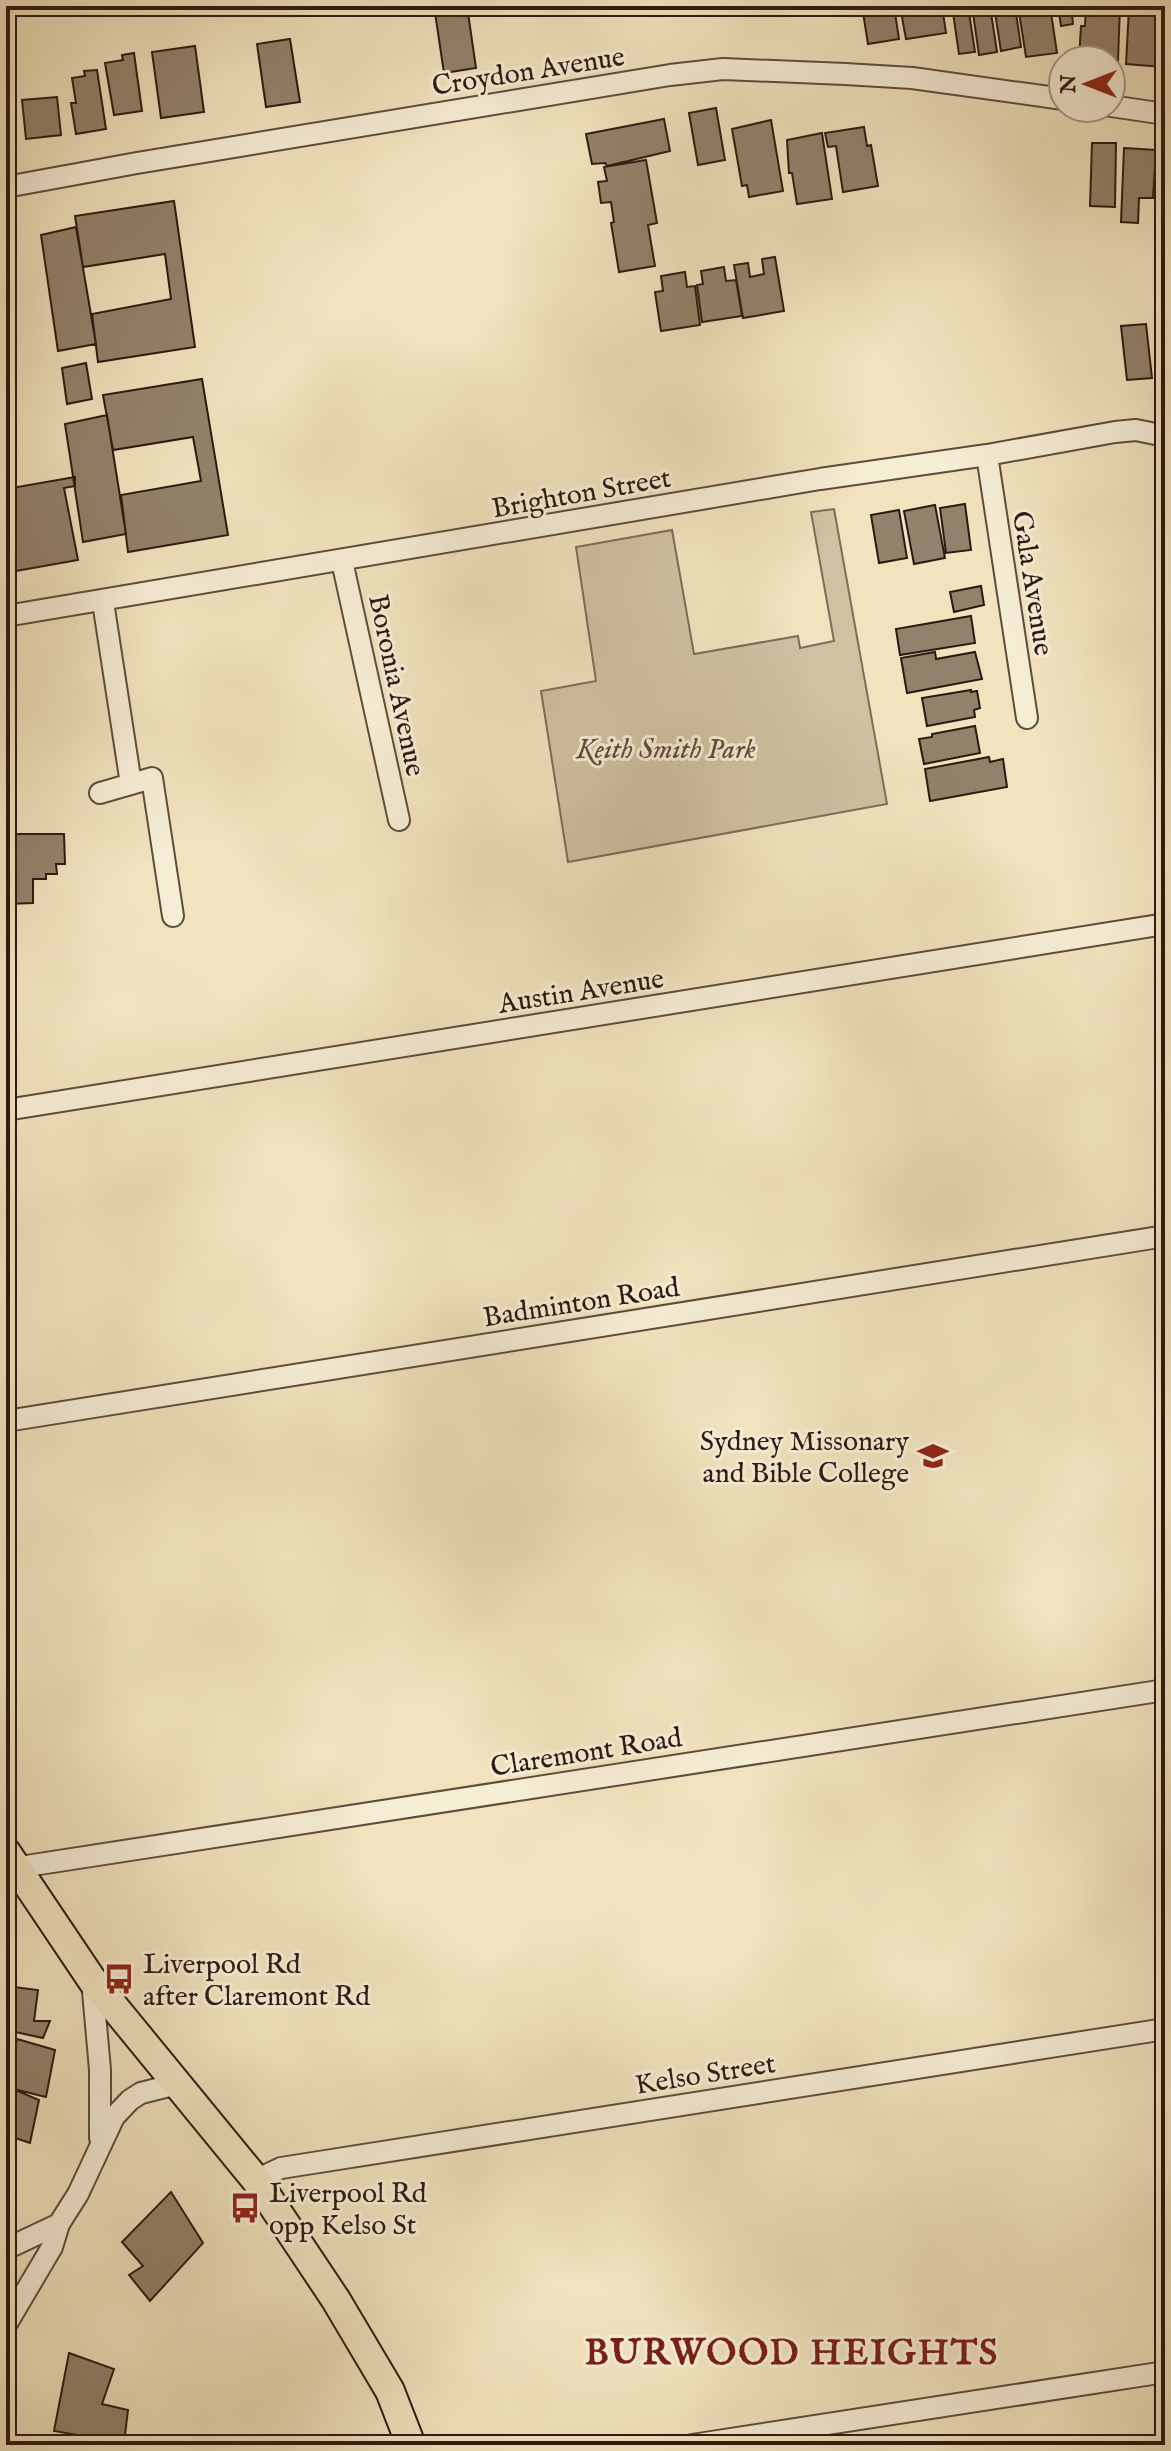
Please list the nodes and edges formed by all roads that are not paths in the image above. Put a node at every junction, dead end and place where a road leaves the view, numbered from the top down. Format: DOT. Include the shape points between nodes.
graph roads {
  1 [pos="1047,97"];
  2 [pos="1127,108"];
  3 [pos="1165,114"];
  4 [pos="6,187"];
  5 [pos="1165,436"];
  6 [pos="987,455"];
  7 [pos="342,561"];
  8 [pos="103,602"];
  9 [pos="6,616"];
  10 [pos="1027,718"];
  11 [pos="131,784"];
  12 [pos="100,793"];
  13 [pos="399,820"];
  14 [pos="173,916"];
  15 [pos="1165,924"];
  16 [pos="6,1110"];
  17 [pos="1165,1236"];
  18 [pos="6,1421"];
  19 [pos="1165,1690"];
  20 [pos="9,1863"];
  21 [pos="92,1980"];
  22 [pos="1165,2029"];
  23 [pos="177,2084"];
  24 [pos="100,2142"];
  25 [pos="256,2180"];
  26 [pos="59,2224"];
  27 [pos="6,2249"];
  28 [pos="6,2325"];
  29 [pos="1165,2372"];
  30 [pos="411,2445"];
  31 [pos="692,2445"];
  1 -- 4 [label="street, Croydon Avenue" via="912,78 723,69"];
  2 -- 3 [label="street"];
  5 -- 6 [label="street, Brighton Street" via="1115,432"];
  6 -- 7 [label="street, Brighton Street"];
  6 -- 10 [label="street, Gala Avenue"];
  7 -- 8 [label="street, Brighton Street"];
  7 -- 13 [label="street, Boronia Avenue"];
  8 -- 9 [label="street, Brighton Street"];
  8 -- 11 [label="street"];
  11 -- 12 [label="street"];
  11 -- 14 [label="street" via="152,778"];
  15 -- 16 [label="street, Austin Avenue"];
  17 -- 18 [label="street, Badminton Road"];
  19 -- 20 [label="street, Claremont Road"];
  20 -- 21 [label="highway"];
  21 -- 23 [label="highway"];
  21 -- 24 [label="street"];
  22 -- 25 [label="street, Kelso Street" via="281,2168"];
  23 -- 24 [label="street" via="130,2100"];
  23 -- 25 [label="highway"];
  24 -- 26 [label="street"];
  25 -- 30 [label="highway" via="390,2391"];
  26 -- 27 [label="street"];
  26 -- 28 [label="street" via="52,2247"];
  29 -- 31 [label="street"];
}
